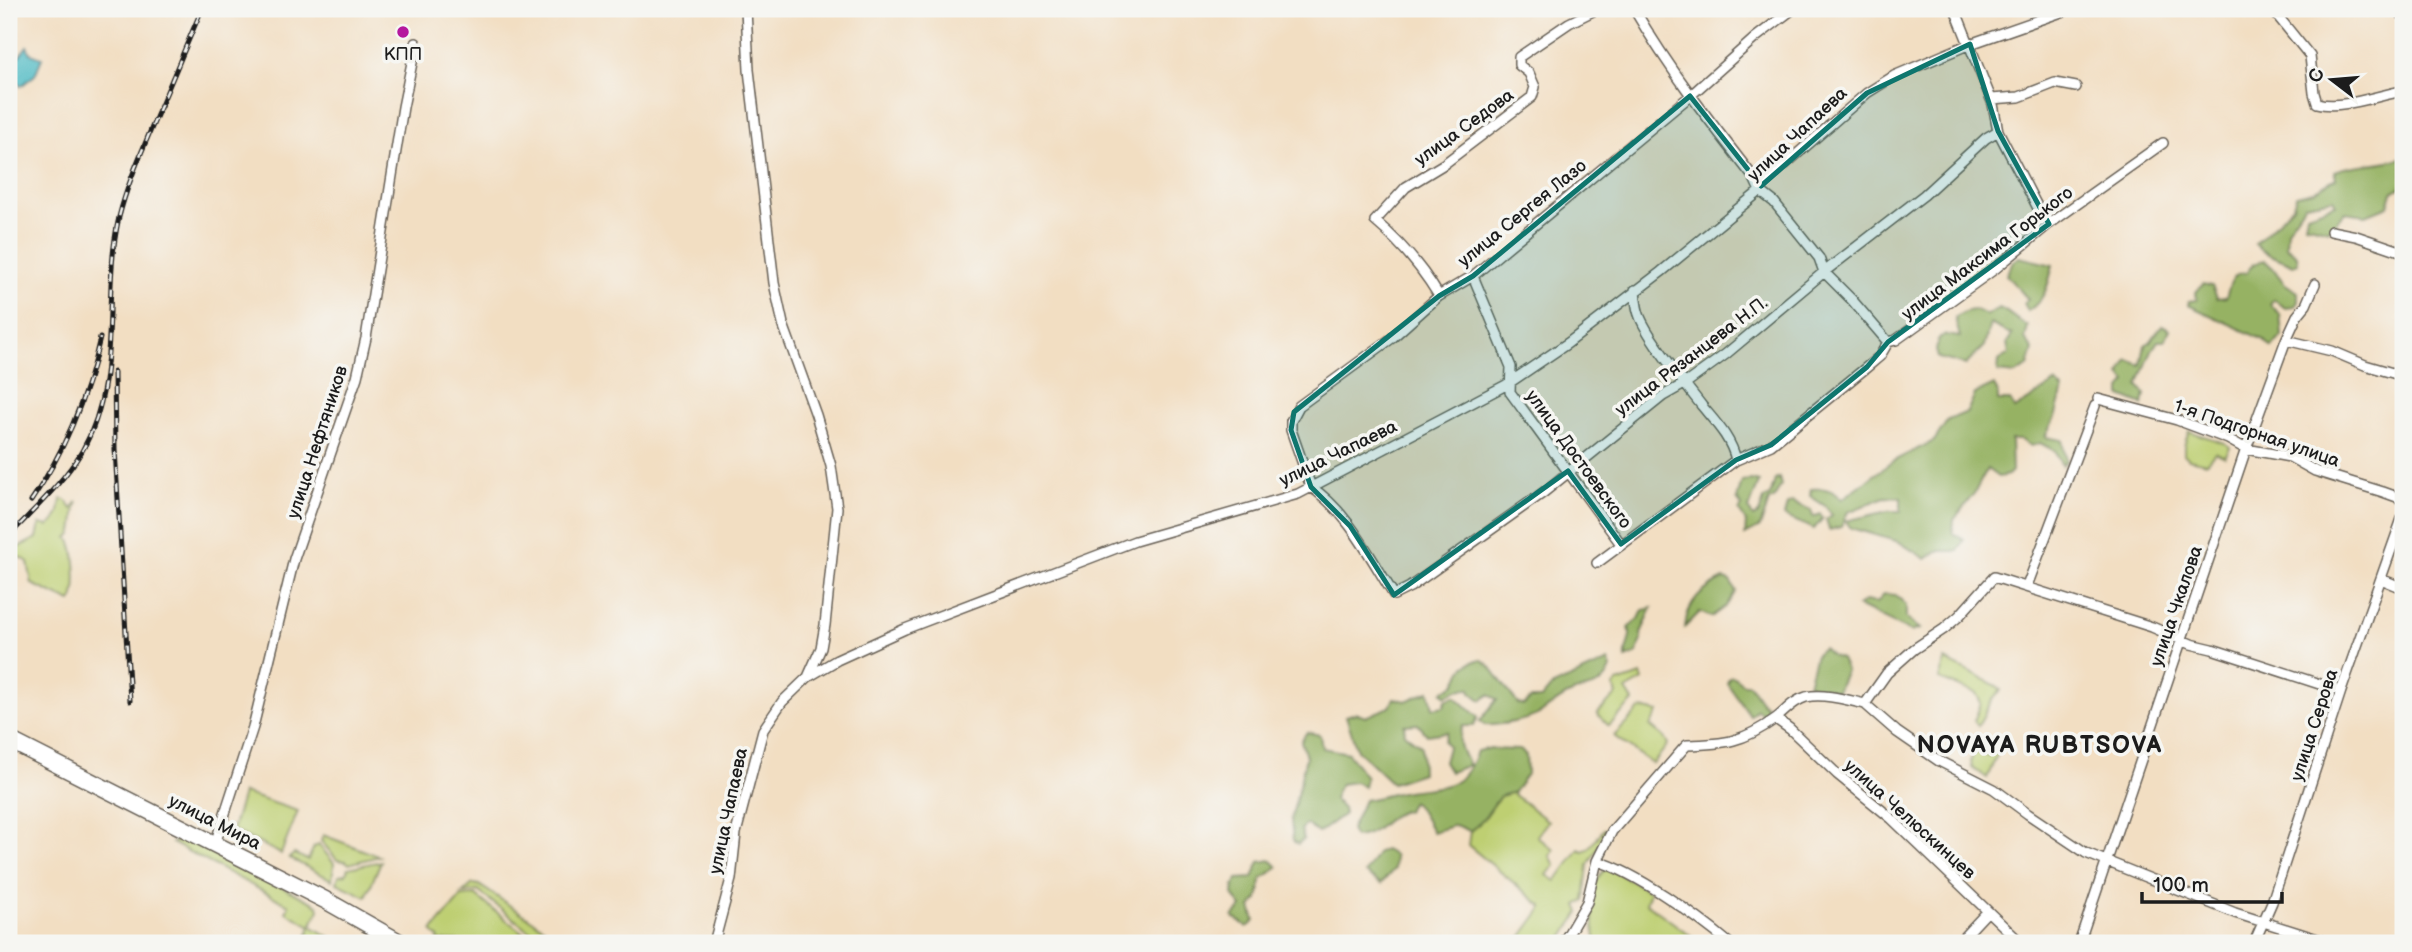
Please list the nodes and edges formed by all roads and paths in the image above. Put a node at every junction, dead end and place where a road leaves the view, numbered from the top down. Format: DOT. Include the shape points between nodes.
graph roads {
  1 [pos="746,9"];
  2 [pos="1597,9"];
  3 [pos="1634,9"];
  4 [pos="1793,9"];
  5 [pos="1955,9"];
  6 [pos="2070,9"];
  7 [pos="2272,9"];
  8 [pos="416,43"];
  9 [pos="1970,44"];
  10 [pos="2076,88"];
  11 [pos="2403,91"];
  12 [pos="1690,96"];
  13 [pos="1991,99"];
  14 [pos="1998,131"];
  15 [pos="2164,143"];
  16 [pos="1760,191"];
  17 [pos="2049,224"];
  18 [pos="2331,231"];
  19 [pos="2403,252"];
  20 [pos="1824,272"];
  21 [pos="1473,276"];
  22 [pos="2315,284"];
  23 [pos="1635,290"];
  24 [pos="1439,296"];
  25 [pos="2286,340"];
  26 [pos="1888,342"];
  27 [pos="2403,376"];
  28 [pos="1511,381"];
  29 [pos="1686,383"];
  30 [pos="2246,449"];
  31 [pos="1736,460"];
  32 [pos="1568,471"];
  33 [pos="1311,486"];
  34 [pos="2403,503"];
  35 [pos="2403,516"];
  36 [pos="1621,544"];
  37 [pos="1597,563"];
  38 [pos="2381,579"];
  39 [pos="2027,586"];
  40 [pos="2403,588"];
  41 [pos="2181,641"];
  42 [pos="808,677"];
  43 [pos="2341,691"];
  44 [pos="1865,704"];
  45 [pos="1776,719"];
  46 [pos="9,740"];
  47 [pos="215,844"];
  48 [pos="1597,861"];
  49 [pos="2107,861"];
  50 [pos="1987,912"];
  51 [pos="2262,922"];
  52 [pos="401,943"];
  53 [pos="714,943"];
  54 [pos="1563,943"];
  55 [pos="1729,943"];
  56 [pos="1958,943"];
  57 [pos="2021,943"];
  58 [pos="2080,943"];
  59 [pos="2254,943"];
  60 [pos="2330,943"];
  1 -- 42 [label="street" via="774,283 783,324 831,466 837,508 825,625"];
  2 -- 24 [label="street, улица Седова" via="1519,57 1519,65 1535,87 1532,97 1406,187 1375,221 1401,243"];
  3 -- 12 [label="street"];
  4 -- 12 [label="street, улица Сергея Лазо"];
  5 -- 9 [label="street"];
  6 -- 9 [label="street, улица Чапаева"];
  7 -- 11 [label="street" via="2310,56 2317,103 2339,106"];
  8 -- 47 [label="street, улица Нефтяников" via="357,377 294,559 253,727"];
  9 -- 13 [label="street"];
  9 -- 16 [label="street, улица Чапаева" via="1894,76 1867,93"];
  10 -- 13 [label="street" via="2055,83 2019,97"];
  12 -- 16 [label="street"];
  12 -- 21 [label="street, улица Сергея Лазо"];
  13 -- 14 [label="street"];
  14 -- 17 [label="street"];
  14 -- 20 [label="street, улица Рязанцева Н.П."];
  15 -- 17 [label="street, улица Максима Горького"];
  16 -- 20 [label="street" via="1819,258"];
  16 -- 23 [label="street, улица Чапаева"];
  17 -- 26 [label="street, улица Максима Горького" via="1996,268"];
  18 -- 19 [label="street"];
  20 -- 26 [label="street"];
  20 -- 29 [label="street, улица Рязанцева Н.П."];
  21 -- 24 [label="street, улица Сергея Лазо"];
  21 -- 28 [label="street, улица Достоевского" via="1511,367"];
  22 -- 25 [label="street, улица Чкалова"];
  23 -- 28 [label="street, улица Чапаева"];
  23 -- 29 [label="street" via="1636,307 1646,328"];
  24 -- 33 [label="street, улица Сергея Лазо" via="1294,412 1291,430"];
  25 -- 27 [label="street"];
  25 -- 30 [label="street, улица Чкалова"];
  26 -- 31 [label="street, улица Максима Горького" via="1880,356 1787,433"];
  28 -- 32 [label="street, улица Достоевского" via="1510,392"];
  28 -- 33 [label="street, улица Чапаева"];
  29 -- 31 [label="street" via="1724,433"];
  29 -- 32 [label="street, улица Рязанцева Н.П."];
  30 -- 34 [label="street, 1-я Подгорная улица" via="2290,457 2315,471 2397,497"];
  30 -- 39 [label="street, 1-я Подгорная улица" via="2177,420 2097,403"];
  30 -- 41 [label="street, улица Чкалова"];
  31 -- 36 [label="street, улица Максима Горького"];
  32 -- 33 [label="street, улица Рязанцева Н.П." via="1443,564 1394,594 1350,526"];
  32 -- 36 [label="street, улица Достоевского"];
  33 -- 42 [label="street, улица Чапаева" via="1298,494 1135,541 982,598"];
  35 -- 38 [label="street, улица Серова"];
  36 -- 37 [label="street, улица Максима Горького"];
  38 -- 40 [label="street"];
  38 -- 43 [label="street, улица Серова"];
  39 -- 41 [label="street"];
  39 -- 44 [label="street" via="1994,577 1959,616 1887,673"];
  41 -- 43 [label="street"];
  41 -- 49 [label="street, улица Чкалова"];
  42 -- 53 [label="street, улица Чапаева" via="782,702 763,730"];
  43 -- 51 [label="street, улица Серова"];
  44 -- 45 [label="street" via="1816,695 1791,704"];
  44 -- 49 [label="street" via="1939,761 1994,789 2086,853"];
  45 -- 48 [label="street" via="1741,739 1684,748 1612,831"];
  45 -- 50 [label="street, улица Челюскинцев" via="1891,818"];
  46 -- 47 [label="highway, улица Мира"];
  47 -- 52 [label="highway, улица Мира"];
  48 -- 54 [label="street" via="1587,902"];
  48 -- 55 [label="street" via="1628,874"];
  49 -- 51 [label="street"];
  49 -- 58 [label="street, улица Чкалова"];
  50 -- 56 [label="street"];
  50 -- 57 [label="street, улица Челюскинцев"];
  51 -- 59 [label="street, улица Серова"];
  51 -- 60 [label="street"];
}
